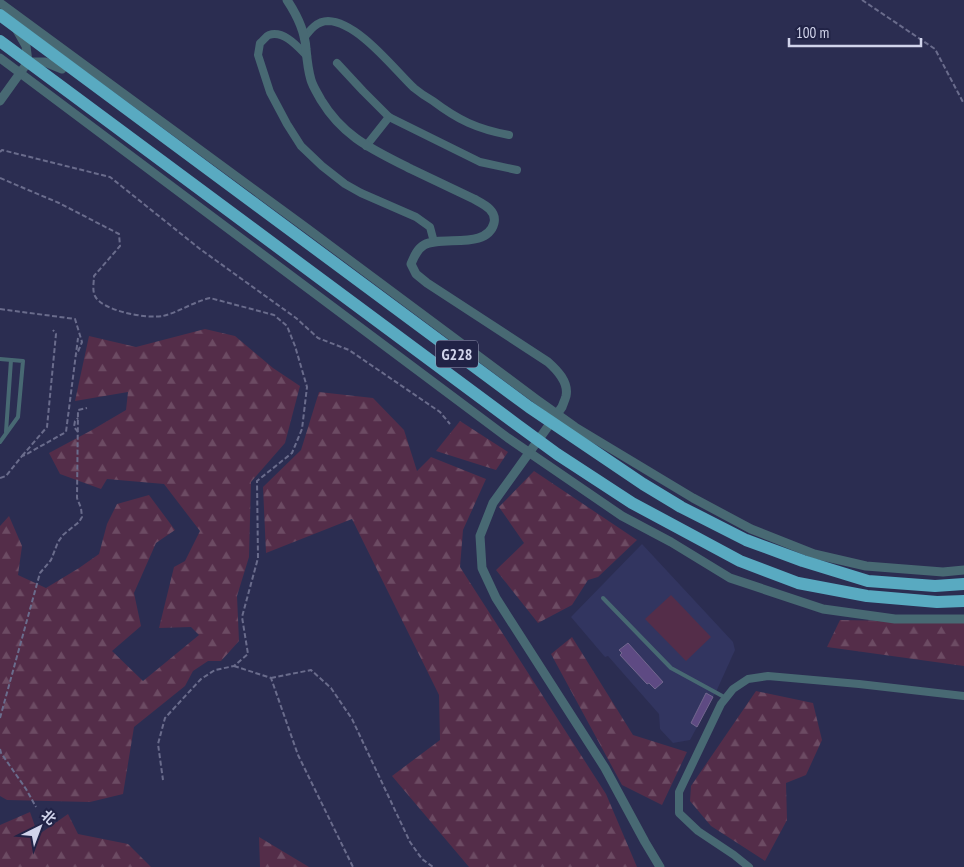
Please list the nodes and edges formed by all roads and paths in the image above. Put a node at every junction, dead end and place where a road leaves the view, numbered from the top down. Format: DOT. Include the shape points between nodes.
graph roads {
  1 [pos="287,0"];
  2 [pos="862,0"];
  3 [pos="0,3"];
  4 [pos="0,15"];
  5 [pos="13,24"];
  6 [pos="304,38"];
  7 [pos="0,41"];
  8 [pos="306,56"];
  9 [pos="0,58"];
  10 [pos="28,62"];
  11 [pos="337,63"];
  12 [pos="62,69"];
  13 [pos="20,72"];
  14 [pos="0,101"];
  15 [pos="964,104"];
  16 [pos="389,117"];
  17 [pos="509,135"];
  18 [pos="171,142"];
  19 [pos="366,146"];
  20 [pos="0,152"];
  21 [pos="517,170"];
  22 [pos="0,178"];
  23 [pos="434,242"];
  24 [pos="0,309"];
  25 [pos="53,330"];
  26 [pos="78,338"];
  27 [pos="0,359"];
  28 [pos="75,359"];
  29 [pos="11,360"];
  30 [pos="87,408"];
  31 [pos="78,418"];
  32 [pos="554,418"];
  33 [pos="450,424"];
  34 [pos="66,427"];
  35 [pos="74,427"];
  36 [pos="78,432"];
  37 [pos="6,434"];
  38 [pos="538,440"];
  39 [pos="0,442"];
  40 [pos="529,453"];
  41 [pos="22,456"];
  42 [pos="0,478"];
  43 [pos="964,570"];
  44 [pos="964,584"];
  45 [pos="603,598"];
  46 [pos="964,601"];
  47 [pos="964,619"];
  48 [pos="234,666"];
  49 [pos="271,678"];
  50 [pos="964,696"];
  51 [pos="726,698"];
  52 [pos="0,718"];
  53 [pos="0,749"];
  54 [pos="163,780"];
  55 [pos="36,807"];
  56 [pos="353,867"];
  57 [pos="433,867"];
  58 [pos="660,867"];
  59 [pos="748,867"];
  1 -- 6 [label="street" via="297,16"];
  2 -- 15 [label="path" via="935,49"];
  3 -- 32 [label="street" via="305,227"];
  4 -- 5 [label="highway, G228"];
  5 -- 10 [label="street" via="26,46"];
  5 -- 18 [label="highway, G228"];
  6 -- 8 [label="street"];
  6 -- 17 [label="street" via="314,26 324,22 352,29 415,89 452,115 491,132"];
  7 -- 10 [label="highway, G228"];
  8 -- 19 [label="street" via="311,81 326,108 343,128"];
  8 -- 23 [label="street" via="281,35 270,35 260,43 258,55 270,92 301,146 345,184 416,217 430,227"];
  9 -- 13 [label="street"];
  10 -- 12 [label="street" via="45,62"];
  10 -- 13 [label="street"];
  10 -- 38 [label="highway, G228"];
  11 -- 16 [label="street"];
  12 -- 18 [label="highway" via="129,118"];
  13 -- 14 [label="street"];
  13 -- 40 [label="street"];
  16 -- 19 [label="street"];
  16 -- 21 [label="street" via="480,162"];
  18 -- 32 [label="highway, G228" via="513,396"];
  19 -- 23 [label="street" via="485,205 493,213 494,224 484,236"];
  20 -- 33 [label="path" via="110,177 318,338 349,350 440,412"];
  22 -- 48 [label="path" via="59,203 119,234 120,246 94,276 94,294 100,303 115,310 155,317 210,298 274,315 287,326 307,387 302,429 292,453 257,481 258,558 242,617 248,654"];
  23 -- 32 [label="street" via="423,245 415,254 411,264 416,274 558,371 567,394"];
  24 -- 28 [label="path" via="75,320 82,342"];
  25 -- 41 [label="path" via="56,334 46,427"];
  26 -- 28 [label="path"];
  27 -- 29 [label="lane"];
  28 -- 34 [label="path"];
  29 -- 37 [label="lane"];
  29 -- 37 [label="lane" via="23,361 18,417"];
  30 -- 31 [label="path" via="78,410"];
  31 -- 35 [label="path"];
  31 -- 36 [label="path"];
  32 -- 38 [label="street"];
  32 -- 43 [label="street" via="752,529 814,554 866,566 943,572"];
  32 -- 44 [label="highway, G228" via="644,484 746,540 868,580 935,586"];
  34 -- 35 [label="path"];
  34 -- 41 [label="path" via="66,432"];
  35 -- 36 [label="path"];
  36 -- 52 [label="path" via="77,498 82,516 63,535 52,560 40,573"];
  37 -- 39 [label="lane"];
  38 -- 40 [label="street"];
  38 -- 46 [label="highway, G228" via="632,502 740,561 798,583 866,596"];
  40 -- 47 [label="street" via="622,516 730,578 823,609 895,619"];
  40 -- 58 [label="street" via="493,503 480,536 482,568 496,598 605,768"];
  41 -- 42 [label="path" via="6,476"];
  45 -- 51 [label="lane" via="671,668"];
  48 -- 49 [label="path"];
  48 -- 54 [label="path" via="215,670 202,679 165,718 158,744"];
  49 -- 56 [label="path" via="298,755"];
  49 -- 57 [label="path" via="311,670 331,688 352,719 410,842 422,859"];
  50 -- 51 [label="street" via="768,676 748,679"];
  51 -- 59 [label="street" via="679,792 679,813"];
  53 -- 55 [label="path"];
}
